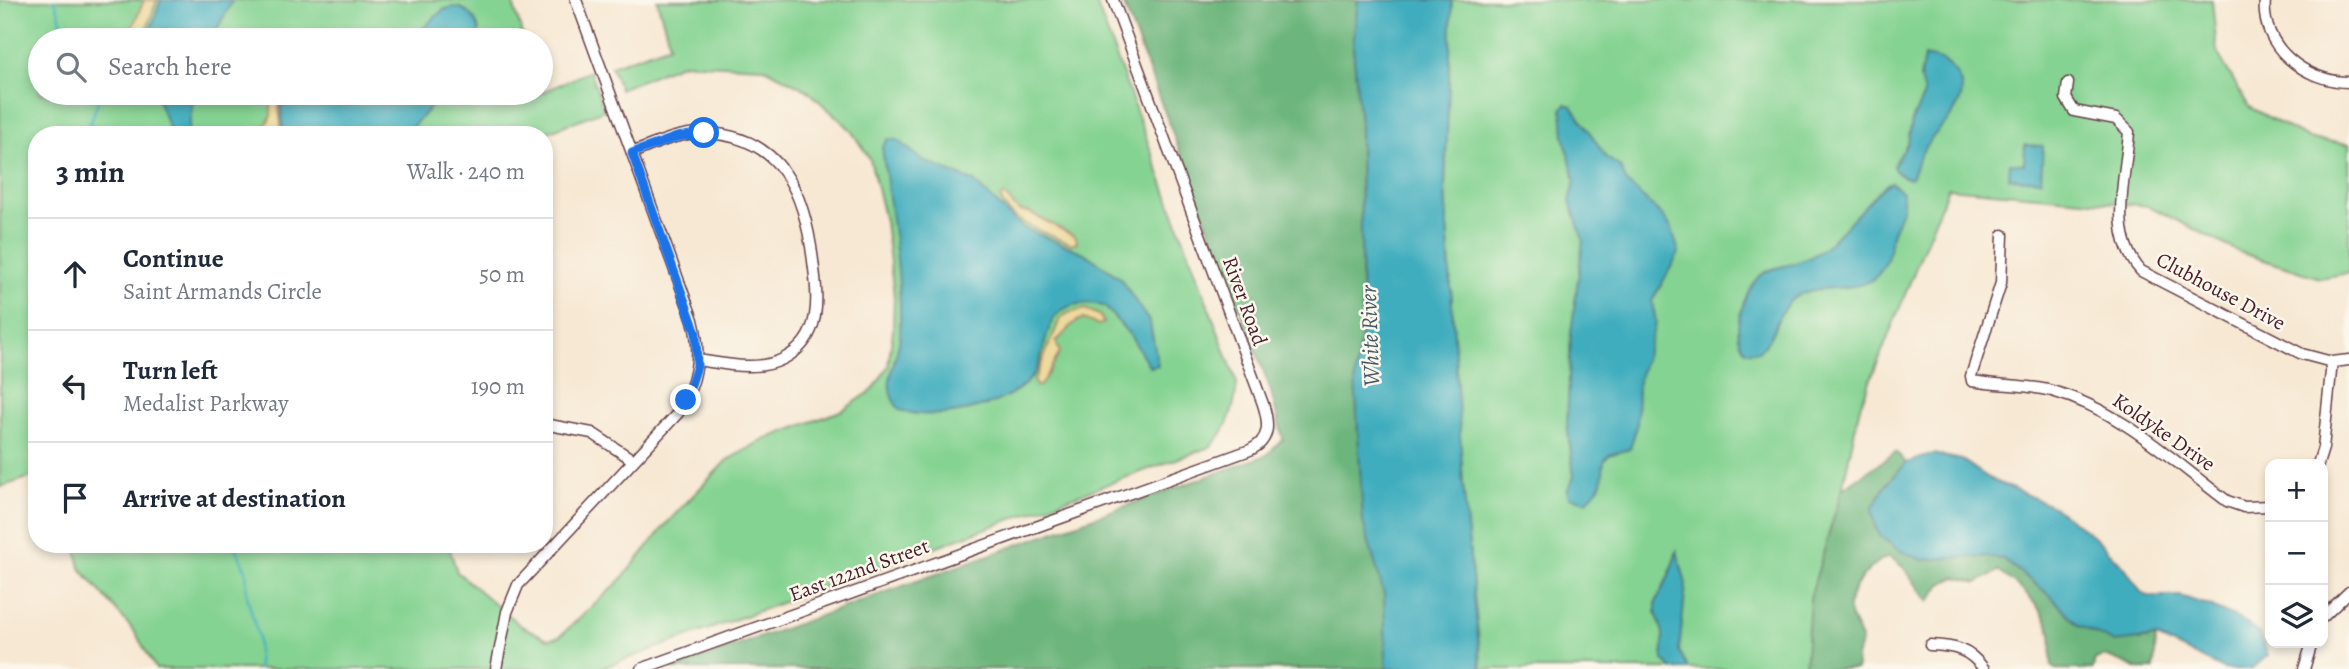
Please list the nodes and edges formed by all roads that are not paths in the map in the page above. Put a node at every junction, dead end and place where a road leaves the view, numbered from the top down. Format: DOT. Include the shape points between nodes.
graph roads {
  1 [pos="576,0"];
  2 [pos="1113,0"];
  3 [pos="2265,0"];
  4 [pos="2349,82"];
  5 [pos="2068,83"];
  6 [pos="632,153"];
  7 [pos="2003,235"];
  8 [pos="698,360"];
  9 [pos="2349,360"];
  10 [pos="2332,362"];
  11 [pos="553,426"];
  12 [pos="2319,459"];
  13 [pos="634,460"];
  14 [pos="2265,506"];
  15 [pos="1089,507"];
  16 [pos="553,547"];
  17 [pos="547,553"];
  18 [pos="2349,593"];
  19 [pos="2328,612"];
  20 [pos="1930,645"];
  21 [pos="2310,648"];
  22 [pos="496,669"];
  23 [pos="641,669"];
  24 [pos="1984,669"];
  25 [pos="2304,669"];
  1 -- 6 [label="street"];
  2 -- 15 [label="street, River Road" via="1268,426 1265,439 1254,448"];
  3 -- 4 [label="street" via="2267,24 2288,58 2312,75"];
  5 -- 10 [label="street, Clubhouse Drive" via="2066,98 2074,111 2116,119 2129,132 2121,227 2127,250 2141,271 2299,353"];
  6 -- 8 [label="street" via="694,320"];
  6 -- 8 [label="street" via="696,133 735,138 776,163 804,205 818,304 810,332 791,354 767,365"];
  7 -- 14 [label="street, Koldyke Drive" via="2001,283 1972,381 2030,386 2080,401 2124,422 2227,501 2244,507"];
  8 -- 13 [label="street" via="691,389 678,413"];
  9 -- 10 [label="street, Clubhouse Drive"];
  10 -- 12 [label="street"];
  11 -- 13 [label="street" via="592,433"];
  13 -- 16 [label="street"];
  15 -- 23 [label="street, East 122nd Street"];
  17 -- 22 [label="street" via="517,585"];
  18 -- 19 [label="street"];
  20 -- 24 [label="street" via="1960,648"];
  21 -- 25 [label="street"];
}
